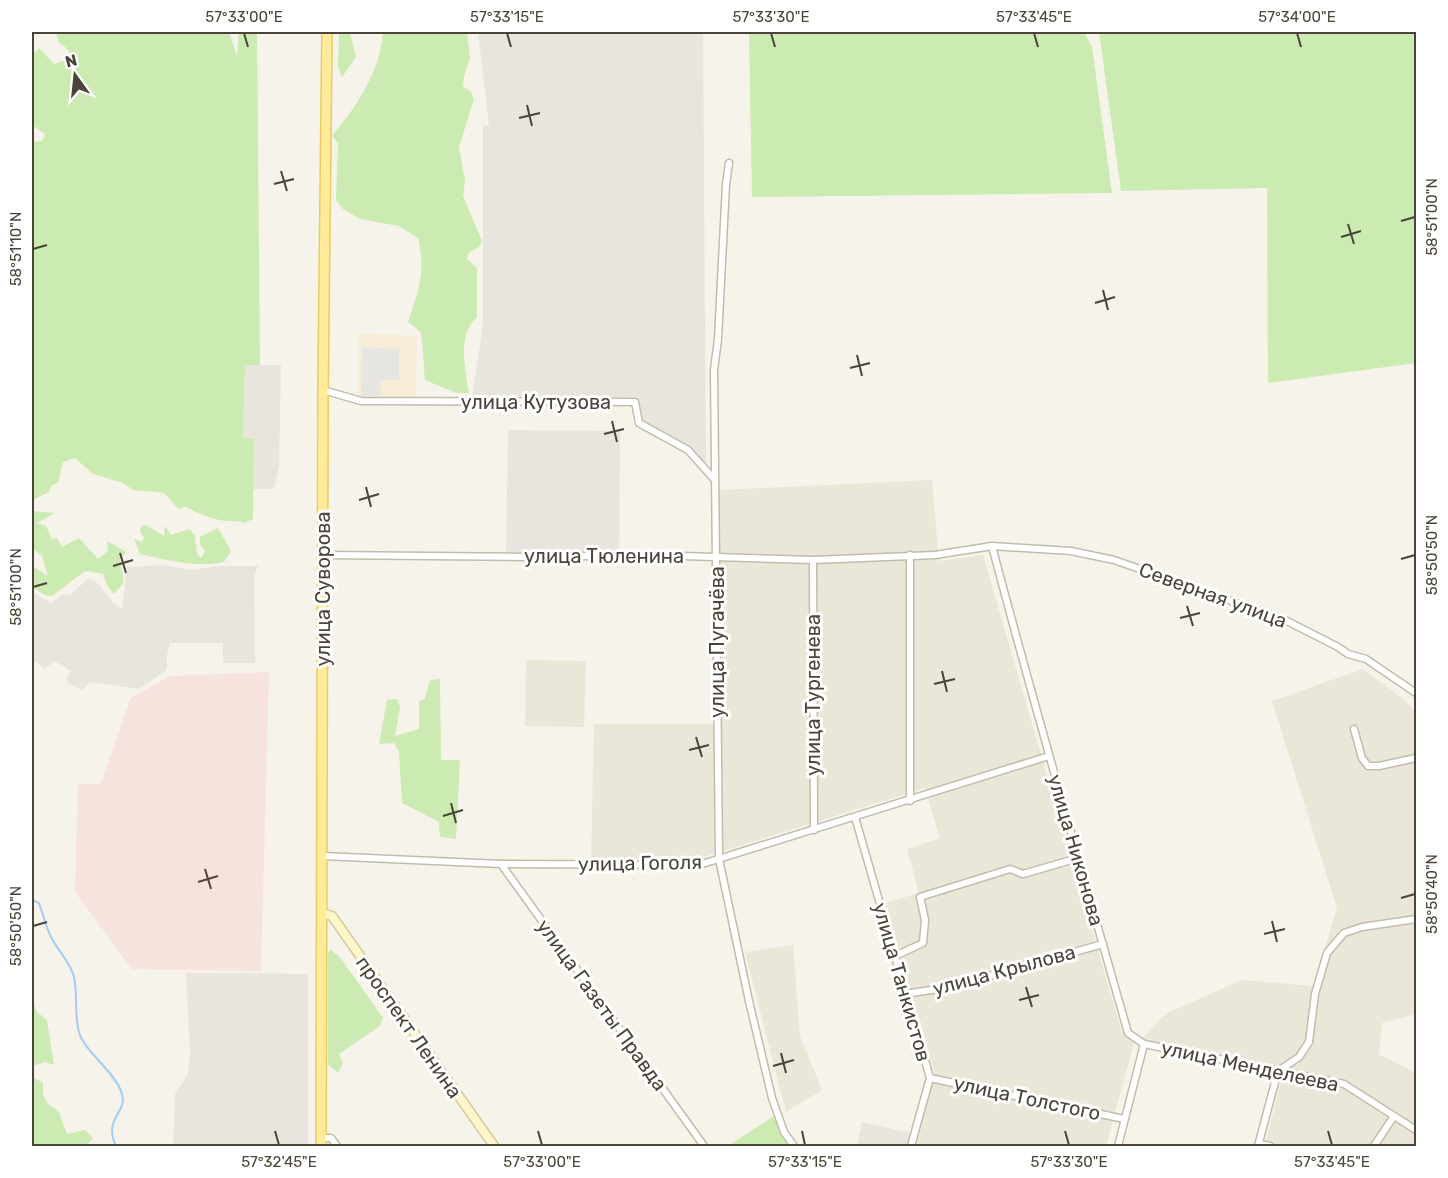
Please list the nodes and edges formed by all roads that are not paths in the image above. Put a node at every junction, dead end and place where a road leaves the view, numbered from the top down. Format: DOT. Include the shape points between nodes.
graph roads {
  1 [pos="327,32"];
  2 [pos="729,163"];
  3 [pos="323,390"];
  4 [pos="714,479"];
  5 [pos="992,546"];
  6 [pos="324,555"];
  7 [pos="910,555"];
  8 [pos="716,556"];
  9 [pos="813,561"];
  10 [pos="1416,693"];
  11 [pos="1353,729"];
  12 [pos="1049,756"];
  13 [pos="1416,758"];
  14 [pos="910,801"];
  15 [pos="855,817"];
  16 [pos="814,830"];
  17 [pos="323,856"];
  18 [pos="1078,858"];
  19 [pos="718,859"];
  20 [pos="501,864"];
  21 [pos="322,913"];
  22 [pos="1416,919"];
  23 [pos="1102,944"];
  24 [pos="895,956"];
  25 [pos="905,994"];
  26 [pos="1144,1044"];
  27 [pos="1278,1071"];
  28 [pos="930,1078"];
  29 [pos="1394,1116"];
  30 [pos="1124,1119"];
  31 [pos="1416,1130"];
  32 [pos="321,1142"];
  33 [pos="1259,1145"];
  34 [pos="338,1146"];
  35 [pos="494,1146"];
  36 [pos="704,1146"];
  37 [pos="794,1146"];
  38 [pos="911,1146"];
  39 [pos="1118,1146"];
  40 [pos="1270,1146"];
  41 [pos="1374,1146"];
  1 -- 3 [label="main road, улица Суворова"];
  2 -- 4 [label="street, улица Пугачёва" via="714,370"];
  3 -- 4 [label="street, улица Кутузова" via="362,401 635,402 639,423 688,450"];
  3 -- 6 [label="main road, улица Суворова"];
  4 -- 8 [label="street, улица Пугачёва"];
  5 -- 7 [label="street, улица Тюленина"];
  5 -- 10 [label="street, Северная улица" via="1071,551 1114,560 1283,619 1365,659"];
  5 -- 12 [label="street, улица Никонова"];
  6 -- 8 [label="street, улица Тюленина"];
  6 -- 17 [label="main road, улица Суворова"];
  7 -- 9 [label="street, улица Тюленина"];
  7 -- 14 [label="street"];
  8 -- 9 [label="street, улица Тюленина"];
  8 -- 19 [label="street, улица Пугачёва"];
  9 -- 16 [label="street, улица Тургенева"];
  11 -- 13 [label="street" via="1368,766"];
  12 -- 14 [label="street, улица Гоголя"];
  12 -- 18 [label="street, улица Никонова"];
  14 -- 15 [label="street, улица Гоголя"];
  15 -- 16 [label="street, улица Гоголя"];
  15 -- 24 [label="street, улица Танкистов"];
  16 -- 19 [label="street, улица Гоголя"];
  17 -- 20 [label="street, улица Гоголя"];
  17 -- 21 [label="main road, улица Суворова"];
  18 -- 23 [label="street, улица Никонова"];
  18 -- 24 [label="street" via="1023,874 1010,869 920,897 925,921 922,943"];
  19 -- 20 [label="street, улица Гоголя" via="699,865"];
  19 -- 37 [label="street, улица Пугачёва" via="772,1098 784,1132"];
  20 -- 36 [label="street, улица Газеты Правда"];
  21 -- 32 [label="main road, улица Суворова"];
  21 -- 35 [label="main road, проспект Ленина" via="332,916"];
  22 -- 27 [label="street" via="1344,933 1327,954 1315,994 1309,1042 1299,1057"];
  23 -- 25 [label="street, улица Крылова" via="950,987"];
  23 -- 26 [label="street, улица Никонова" via="1128,1033"];
  24 -- 25 [label="street, улица Танкистов"];
  25 -- 28 [label="street, улица Танкистов"];
  26 -- 27 [label="street, улица Менделеева"];
  26 -- 30 [label="street"];
  27 -- 29 [label="street, улица Менделеева" via="1344,1084"];
  27 -- 33 [label="street"];
  28 -- 30 [label="street, улица Толстого"];
  28 -- 38 [label="street, улица Танкистов"];
  29 -- 31 [label="street, улица Менделеева"];
  29 -- 41 [label="street"];
  30 -- 39 [label="street"];
  32 -- 34 [label="street" via="331,1138"];
  33 -- 40 [label="street"];
}
